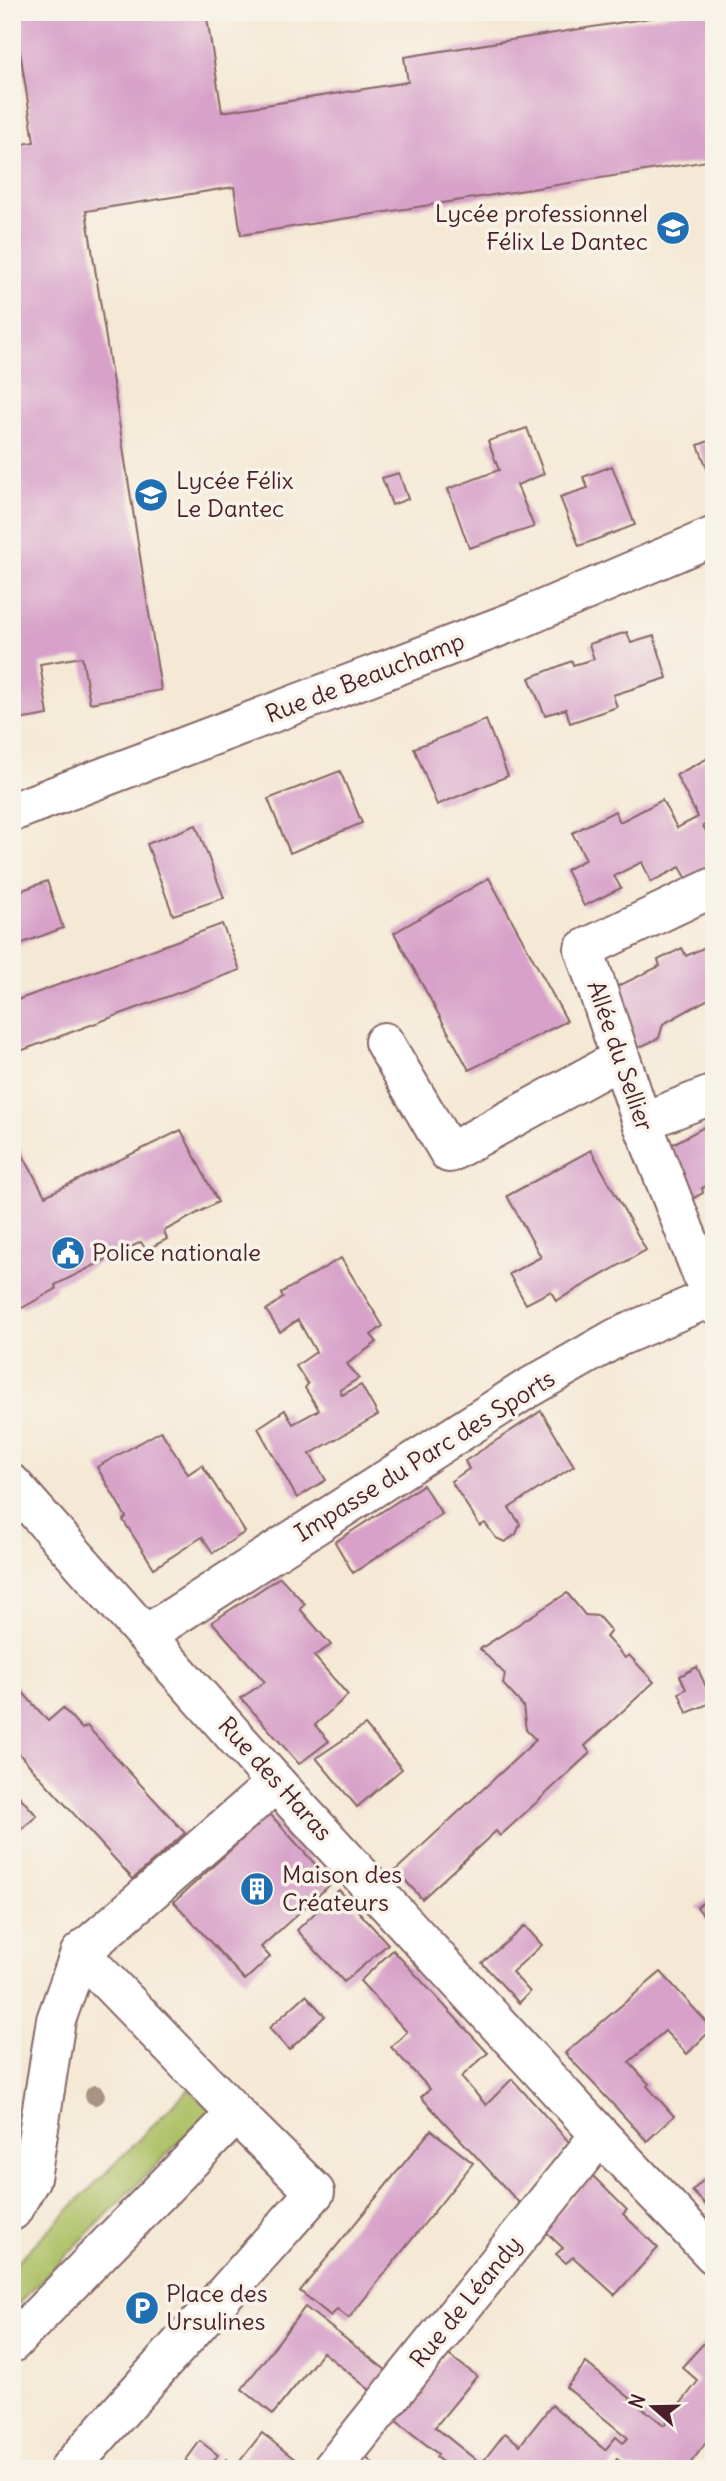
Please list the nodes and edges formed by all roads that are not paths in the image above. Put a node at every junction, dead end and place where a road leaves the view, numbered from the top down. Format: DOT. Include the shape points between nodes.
graph roads {
  1 [pos="714,536"];
  2 [pos="12,811"];
  3 [pos="714,887"];
  4 [pos="384,1042"];
  5 [pos="621,1059"];
  6 [pos="714,1094"];
  7 [pos="642,1122"];
  8 [pos="712,1299"];
  9 [pos="12,1484"];
  10 [pos="147,1634"];
  11 [pos="276,1783"];
  12 [pos="80,1953"];
  13 [pos="236,2114"];
  14 [pos="600,2135"];
  15 [pos="12,2211"];
  16 [pos="714,2255"];
  17 [pos="12,2343"];
  18 [pos="69,2469"];
  19 [pos="332,2469"];
  1 -- 2 [label="street, Rue de Beauchamp" via="520,619"];
  3 -- 5 [label="street, Allée du Sellier" via="584,949"];
  4 -- 5 [label="street" via="449,1153"];
  5 -- 7 [label="street, Allée du Sellier"];
  6 -- 7 [label="street"];
  7 -- 8 [label="street, Allée du Sellier"];
  8 -- 10 [label="street, Impasse du Parc des Sports" via="616,1338 525,1390"];
  9 -- 10 [label="street, Rue des Haras"];
  10 -- 11 [label="street, Rue des Haras"];
  11 -- 12 [label="street"];
  11 -- 14 [label="street, Rue des Haras"];
  12 -- 13 [label="street"];
  12 -- 15 [label="street" via="56,2020 31,2178"];
  13 -- 17 [label="street"];
  13 -- 18 [label="street" via="315,2192"];
  14 -- 16 [label="street, Rue des Haras"];
  14 -- 19 [label="street, Rue de Léandy"];
}
